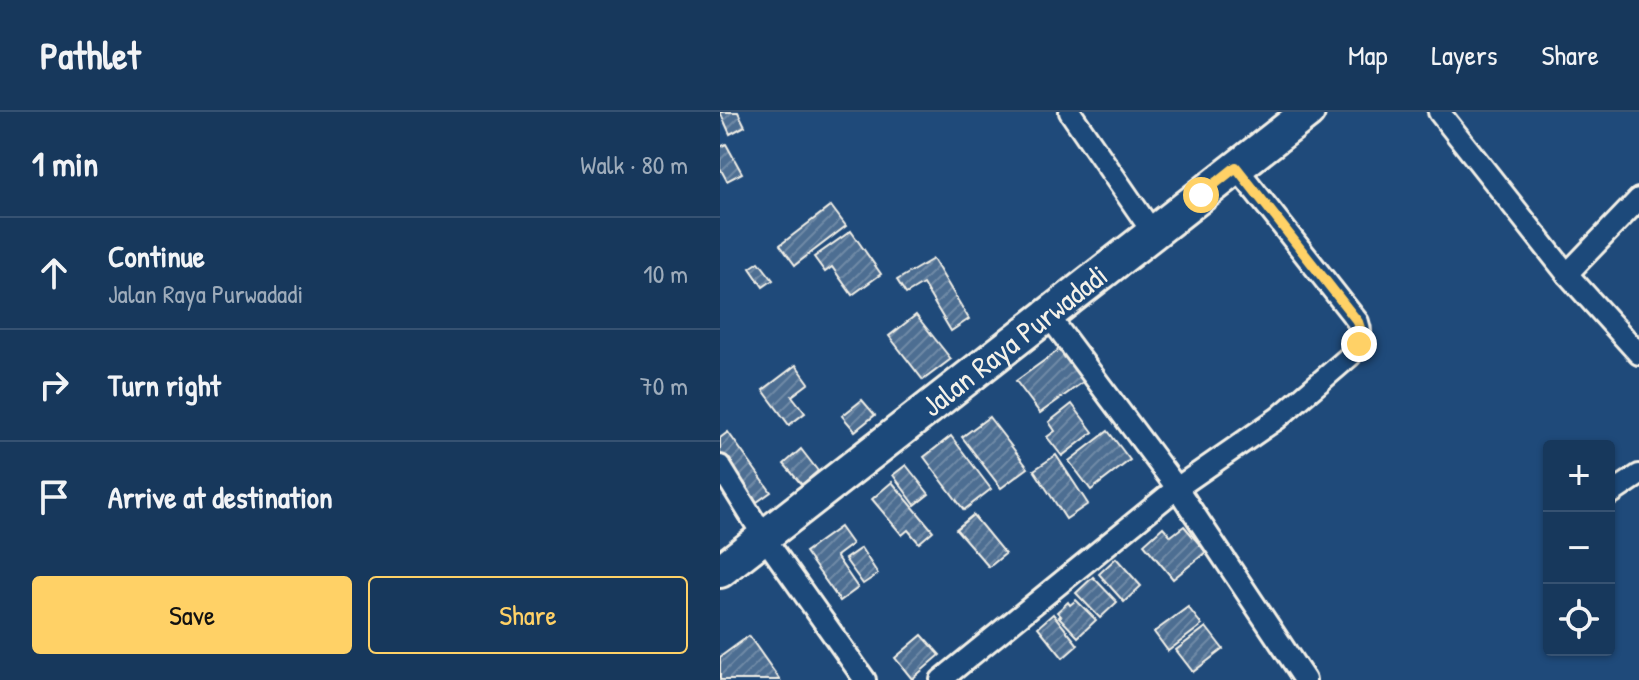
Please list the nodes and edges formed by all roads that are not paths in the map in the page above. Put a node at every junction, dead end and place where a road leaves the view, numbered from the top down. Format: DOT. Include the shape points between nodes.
graph roads {
  1 [pos="1070,112"];
  2 [pos="1308,112"];
  3 [pos="1439,112"];
  4 [pos="1236,167"];
  5 [pos="1639,199"];
  6 [pos="1153,233"];
  7 [pos="1567,274"];
  8 [pos="1048,315"];
  9 [pos="1639,354"];
  10 [pos="720,466"];
  11 [pos="1639,475"];
  12 [pos="1177,488"];
  13 [pos="1615,491"];
  14 [pos="764,537"];
  15 [pos="720,571"];
  16 [pos="865,680"];
  17 [pos="941,680"];
  18 [pos="1305,680"];
  1 -- 6 [label="street"];
  2 -- 4 [label="main road, Jalan Raya Purwadadi"];
  3 -- 7 [label="street"];
  4 -- 6 [label="main road, Jalan Raya Purwadadi"];
  4 -- 12 [label="street" via="1358,322 1359,344 1278,418"];
  5 -- 7 [label="street"];
  6 -- 8 [label="main road, Jalan Raya Purwadadi"];
  7 -- 9 [label="street"];
  8 -- 12 [label="street"];
  8 -- 14 [label="main road, Jalan Raya Purwadadi"];
  10 -- 14 [label="street"];
  11 -- 13 [label="street"];
  12 -- 17 [label="street"];
  12 -- 18 [label="street"];
  14 -- 15 [label="main road, Jalan Raya Purwadadi"];
  14 -- 16 [label="street"];
}
